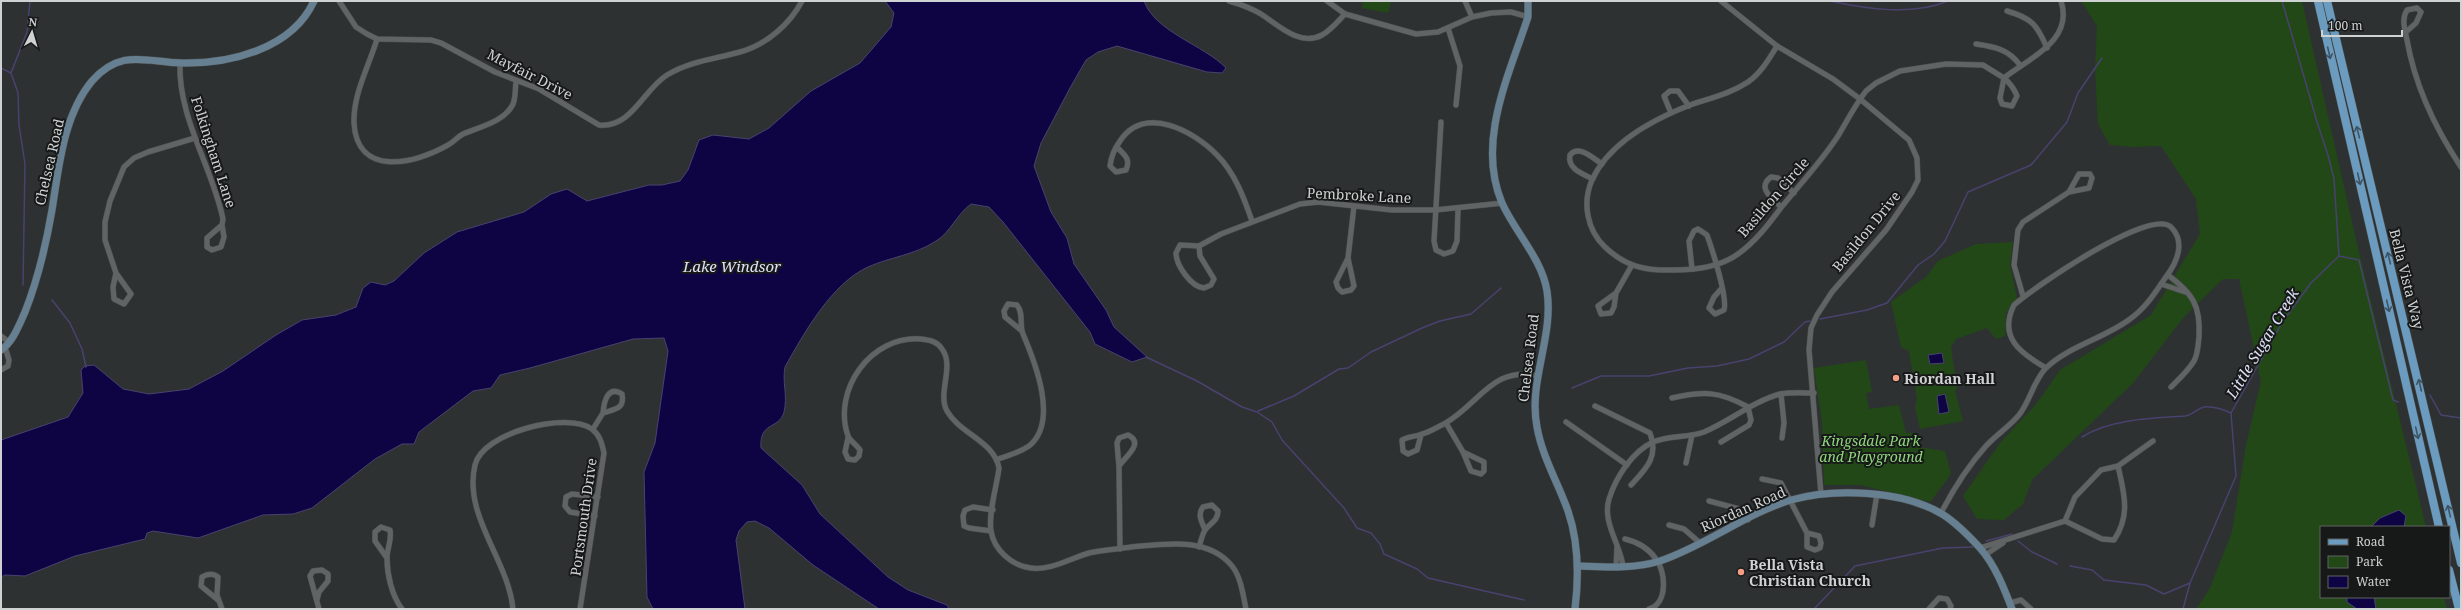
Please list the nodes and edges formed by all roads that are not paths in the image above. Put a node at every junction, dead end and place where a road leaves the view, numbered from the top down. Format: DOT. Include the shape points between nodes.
graph roads {
  1 [pos="314,1"];
  2 [pos="339,1"];
  3 [pos="802,1"];
  4 [pos="1230,1"];
  5 [pos="1327,1"];
  6 [pos="1465,1"];
  7 [pos="1528,1"];
  8 [pos="1721,1"];
  9 [pos="2061,1"];
  10 [pos="2318,1"];
  11 [pos="2327,1"];
  12 [pos="2007,12"];
  13 [pos="1345,14"];
  14 [pos="1472,17"];
  15 [pos="1528,17"];
  16 [pos="1448,28"];
  17 [pos="2406,32"];
  18 [pos="377,38"];
  19 [pos="1976,44"];
  20 [pos="1777,46"];
  21 [pos="2047,48"];
  22 [pos="180,63"];
  23 [pos="2020,65"];
  24 [pos="2004,78"];
  25 [pos="516,82"];
  26 [pos="1860,99"];
  27 [pos="1456,105"];
  28 [pos="1689,106"];
  29 [pos="1671,114"];
  30 [pos="1441,122"];
  31 [pos="195,138"];
  32 [pos="1116,147"];
  33 [pos="1602,164"];
  34 [pos="2461,167"];
  35 [pos="1593,179"];
  36 [pos="1794,192"];
  37 [pos="2069,192"];
  38 [pos="1503,203"];
  39 [pos="1354,206"];
  40 [pos="1781,208"];
  41 [pos="1458,209"];
  42 [pos="1436,210"];
  43 [pos="1252,221"];
  44 [pos="222,225"];
  45 [pos="1199,246"];
  46 [pos="1348,258"];
  47 [pos="1715,265"];
  48 [pos="1632,266"];
  49 [pos="1692,269"];
  50 [pos="116,274"];
  51 [pos="2168,275"];
  52 [pos="2161,284"];
  53 [pos="1722,288"];
  54 [pos="2185,292"];
  55 [pos="1616,294"];
  56 [pos="2023,296"];
  57 [pos="1022,331"];
  58 [pos="1,336"];
  59 [pos="5,346"];
  60 [pos="2046,368"];
  61 [pos="1,370"];
  62 [pos="1539,376"];
  63 [pos="2171,386"];
  64 [pos="1814,393"];
  65 [pos="1781,394"];
  66 [pos="1672,398"];
  67 [pos="1595,406"];
  68 [pos="1748,407"];
  69 [pos="603,412"];
  70 [pos="1566,422"];
  71 [pos="1446,423"];
  72 [pos="593,429"];
  73 [pos="1421,435"];
  74 [pos="1692,435"];
  75 [pos="848,438"];
  76 [pos="1782,438"];
  77 [pos="2153,441"];
  78 [pos="1654,442"];
  79 [pos="1721,442"];
  80 [pos="1463,452"];
  81 [pos="998,459"];
  82 [pos="1686,463"];
  83 [pos="1627,465"];
  84 [pos="2118,466"];
  85 [pos="1119,467"];
  86 [pos="1762,479"];
  87 [pos="1632,486"];
  88 [pos="1821,494"];
  89 [pos="1877,494"];
  90 [pos="598,497"];
  91 [pos="1791,500"];
  92 [pos="1709,501"];
  93 [pos="993,510"];
  94 [pos="1941,513"];
  95 [pos="595,516"];
  96 [pos="1748,520"];
  97 [pos="2065,521"];
  98 [pos="1669,525"];
  99 [pos="1872,525"];
  100 [pos="2439,526"];
  101 [pos="1205,530"];
  102 [pos="991,531"];
  103 [pos="1807,533"];
  104 [pos="1625,539"];
  105 [pos="2003,542"];
  106 [pos="1700,543"];
  107 [pos="1199,547"];
  108 [pos="1980,548"];
  109 [pos="1120,549"];
  110 [pos="1985,555"];
  111 [pos="387,558"];
  112 [pos="1658,561"];
  113 [pos="2461,563"];
  114 [pos="1579,566"];
  115 [pos="1619,567"];
  116 [pos="2450,574"];
  117 [pos="218,600"];
  118 [pos="317,600"];
  119 [pos="2011,606"];
  120 [pos="222,609"];
  121 [pos="319,609"];
  122 [pos="402,609"];
  123 [pos="513,609"];
  124 [pos="580,609"];
  125 [pos="1246,609"];
  126 [pos="1575,609"];
  127 [pos="1650,609"];
  128 [pos="1929,609"];
  129 [pos="1950,609"];
  130 [pos="2031,609"];
  131 [pos="2459,609"];
  1 -- 22 [label="street, Chelsea Road" via="292,30 271,45 233,57"];
  2 -- 18 [label="street, Mayfair Drive" via="356,27"];
  3 -- 25 [label="street, Mayfair Drive" via="790,21 758,45 741,52 694,63 667,75 654,85 624,119 611,126 599,126 550,95"];
  4 -- 13 [label="street" via="1260,14 1290,34 1301,37 1322,35"];
  5 -- 13 [label="street"];
  6 -- 14 [label="street"];
  7 -- 15 [label="street, Chelsea Road"];
  8 -- 20 [label="street, Basildon Drive"];
  9 -- 21 [label="street" via="2062,23 2058,36"];
  10 -- 100 [label="main road, Bella Vista Way, one-way"];
  113 -- 11 [label="main road, Bella Vista Way, one-way"];
  12 -- 21 [label="street" via="2030,20 2040,32"];
  13 -- 16 [label="street" via="1416,34 1428,34"];
  14 -- 15 [label="street" via="1511,12"];
  14 -- 16 [label="street"];
  15 -- 38 [label="street, Chelsea Road" via="1496,119 1492,157 1494,179"];
  16 -- 27 [label="street" via="1460,66"];
  17 -- 17 [label="street" via="2420,18 2421,12 2417,8 2406,10 2403,16"];
  17 -- 34 [label="street" via="2420,92"];
  18 -- 25 [label="street, Mayfair Drive" via="431,40 441,43"];
  18 -- 25 [label="street" via="362,82 354,121 357,140 369,157 376,161 393,163 420,156 449,145 463,135 500,118 512,106"];
  19 -- 23 [label="street" via="1999,47 2013,55"];
  20 -- 26 [label="street, Basildon Drive" via="1833,79"];
  20 -- 28 [label="street, Basildon Circle" via="1764,67 1750,81 1735,90"];
  21 -- 23 [label="street"];
  22 -- 31 [label="street, Folkingham Lane" via="179,79 185,110"];
  22 -- 59 [label="street, Chelsea Road" via="155,59 127,60 109,66 83,95 66,136 42,260 31,296"];
  23 -- 24 [label="street"];
  24 -- 24 [label="street" via="2012,84 2017,96 2012,106 2002,104 2000,98"];
  24 -- 26 [label="street, Basildon Circle" via="1983,65 1965,63 1927,66 1888,76 1876,83"];
  26 -- 36 [label="street, Basildon Circle" via="1838,136"];
  26 -- 64 [label="street, Basildon Drive" via="1909,140 1918,158 1918,180 1886,230 1832,292 1817,315 1811,328 1809,350"];
  28 -- 29 [label="street, Basildon Circle"];
  28 -- 29 [label="street" via="1678,91 1670,91 1664,96 1664,100"];
  29 -- 33 [label="street, Basildon Circle" via="1632,135"];
  30 -- 42 [label="street"];
  31 -- 44 [label="street, Folkingham Lane" via="220,206"];
  31 -- 50 [label="street" via="148,152 134,158 124,167 110,201 105,222 105,240"];
  32 -- 32 [label="street" via="1110,166 1116,172 1126,170 1128,159"];
  32 -- 43 [label="street" via="1128,131 1141,124 1168,125 1193,136 1210,148 1228,168 1243,195"];
  33 -- 35 [label="street, Basildon Circle"];
  33 -- 35 [label="street" via="1583,152 1575,151 1570,155 1569,161 1574,169"];
  35 -- 48 [label="street, Basildon Circle" via="1587,206 1591,229 1603,246"];
  36 -- 40 [label="street, Basildon Circle"];
  36 -- 40 [label="street" via="1778,178 1771,177 1767,180 1764,184 1766,193"];
  37 -- 37 [label="street" via="2079,174 2090,174 2092,178 2089,188"];
  37 -- 56 [label="street" via="2023,222 2018,230 2014,265"];
  38 -- 41 [label="street, Pembroke Lane"];
  38 -- 62 [label="street, Chelsea Road" via="1544,276 1547,292 1547,328"];
  39 -- 42 [label="street, Pembroke Lane" via="1392,210"];
  39 -- 43 [label="street, Pembroke Lane" via="1318,202 1300,204"];
  39 -- 46 [label="street"];
  40 -- 47 [label="street, Basildon Circle" via="1751,243 1737,254"];
  41 -- 42 [label="street, Pembroke Lane"];
  41 -- 42 [label="street" via="1457,241 1453,250 1444,254 1434,246"];
  43 -- 45 [label="street, Pembroke Lane"];
  44 -- 44 [label="street, Folkingham Lane" via="223,243 221,247 212,250 207,247 208,238"];
  45 -- 45 [label="street, Pembroke Lane" via="1200,256 1214,279 1212,285 1204,288 1192,282 1176,259 1180,246"];
  46 -- 46 [label="street" via="1336,282 1342,292 1351,290 1354,286"];
  47 -- 49 [label="street, Basildon Circle"];
  47 -- 49 [label="street" via="1707,234 1698,229 1689,241"];
  47 -- 53 [label="street"];
  48 -- 49 [label="street, Basildon Circle" via="1652,271"];
  48 -- 55 [label="street"];
  50 -- 50 [label="street" via="131,294 124,304 114,299"];
  51 -- 52 [label="street"];
  51 -- 54 [label="street" via="2181,284"];
  51 -- 56 [label="street" via="2176,261 2179,249 2178,236 2170,226 2159,223 2080,258"];
  52 -- 54 [label="street"];
  52 -- 60 [label="street" via="2151,300 2129,320"];
  53 -- 53 [label="street" via="1724,310 1715,314 1710,308 1714,297"];
  54 -- 63 [label="street" via="2194,300 2199,314 2198,347 2187,371"];
  56 -- 60 [label="street" via="2014,305 2007,328 2016,346"];
  57 -- 57 [label="street" via="1021,310 1017,305 1008,304 1004,311 1005,317"];
  57 -- 81 [label="street" via="1039,376 1043,396 1039,433 1029,446"];
  58 -- 59 [label="street"];
  59 -- 61 [label="street" via="10,360 8,366"];
  60 -- 94 [label="street" via="2018,416 1965,469"];
  62 -- 71 [label="street" via="1523,373 1499,380"];
  62 -- 114 [label="street, Chelsea Road" via="1535,405 1536,426 1568,512"];
  64 -- 65 [label="street"];
  64 -- 88 [label="street, Basildon Drive"];
  65 -- 68 [label="street"];
  65 -- 76 [label="street" via="1784,424"];
  66 -- 68 [label="street" via="1708,392"];
  67 -- 78 [label="street" via="1641,427 1650,433"];
  68 -- 74 [label="street" via="1704,432"];
  68 -- 79 [label="street" via="1751,420 1749,425"];
  69 -- 69 [label="street" via="619,408 622,404 622,394 618,391 607,396"];
  69 -- 72 [label="street"];
  70 -- 83 [label="street"];
  71 -- 73 [label="street"];
  71 -- 80 [label="street"];
  72 -- 90 [label="street, Portsmouth Drive" via="602,441 604,453"];
  72 -- 123 [label="street" via="577,423 544,424 498,441 478,455 472,482 474,502 512,595"];
  74 -- 78 [label="street"];
  74 -- 82 [label="street"];
  75 -- 81 [label="street" via="846,398 859,370 887,344 916,339 930,340 938,343 946,356 947,410"];
  77 -- 84 [label="street"];
  78 -- 83 [label="street"];
  78 -- 87 [label="street" via="1654,457"];
  80 -- 80 [label="street" via="1471,471 1481,474 1484,471 1484,462"];
  81 -- 93 [label="street"];
  83 -- 115 [label="street" via="1615,484 1609,501"];
  84 -- 97 [label="street" via="2101,470 2086,485 2075,497"];
  84 -- 97 [label="street" via="2125,495 2126,515 2122,528 2114,540 2102,539"];
  85 -- 85 [label="street" via="1134,448 1133,437 1128,435 1119,438 1117,443"];
  85 -- 109 [label="street"];
  86 -- 91 [label="street" via="1781,482"];
  88 -- 89 [label="street, Riordan Road" via="1843,491"];
  88 -- 91 [label="street, Riordan Road"];
  89 -- 94 [label="street, Riordan Road"];
  89 -- 99 [label="street"];
  90 -- 95 [label="street, Portsmouth Drive"];
  90 -- 95 [label="street" via="572,494 566,497 565,506 570,512"];
  91 -- 96 [label="street, Riordan Road"];
  91 -- 103 [label="street"];
  92 -- 96 [label="street" via="1743,510"];
  93 -- 102 [label="street"];
  93 -- 102 [label="street" via="973,507 968,508 962,516 964,526"];
  94 -- 108 [label="street, Riordan Road"];
  95 -- 124 [label="street, Portsmouth Drive"];
  96 -- 106 [label="street, Riordan Road"];
  97 -- 105 [label="street"];
  98 -- 106 [label="street" via="1684,529"];
  101 -- 101 [label="street" via="1216,520 1218,514 1212,505 1201,510 1200,520"];
  101 -- 107 [label="street"];
  102 -- 109 [label="street" via="1000,551 1018,564 1031,568 1047,567 1090,553"];
  104 -- 112 [label="street" via="1636,542 1651,552"];
  105 -- 108 [label="street"];
  105 -- 110 [label="street"];
  106 -- 112 [label="street, Riordan Road"];
  107 -- 109 [label="street" via="1184,543"];
  107 -- 125 [label="street" via="1218,554 1232,566"];
  108 -- 110 [label="street, Riordan Road"];
  110 -- 119 [label="street, Riordan Road" via="1995,569"];
  111 -- 111 [label="street" via="390,530 381,527 375,532 375,541"];
  111 -- 122 [label="street" via="394,596"];
  112 -- 115 [label="street, Riordan Road"];
  112 -- 127 [label="street" via="1663,593 1658,605"];
  114 -- 115 [label="street, Riordan Road"];
  114 -- 126 [label="street, Chelsea Road"];
  116 -- 131 [label="main road"];
  117 -- 117 [label="street" via="218,577 205,576 202,578 201,586"];
  117 -- 120 [label="street"];
  118 -- 118 [label="street" via="317,596 328,581 328,574 322,570 313,571 310,576"];
  118 -- 121 [label="street"];
  119 -- 130 [label="street" via="2021,600"];
  128 -- 129 [label="street" via="1939,598 1947,599"];
}
